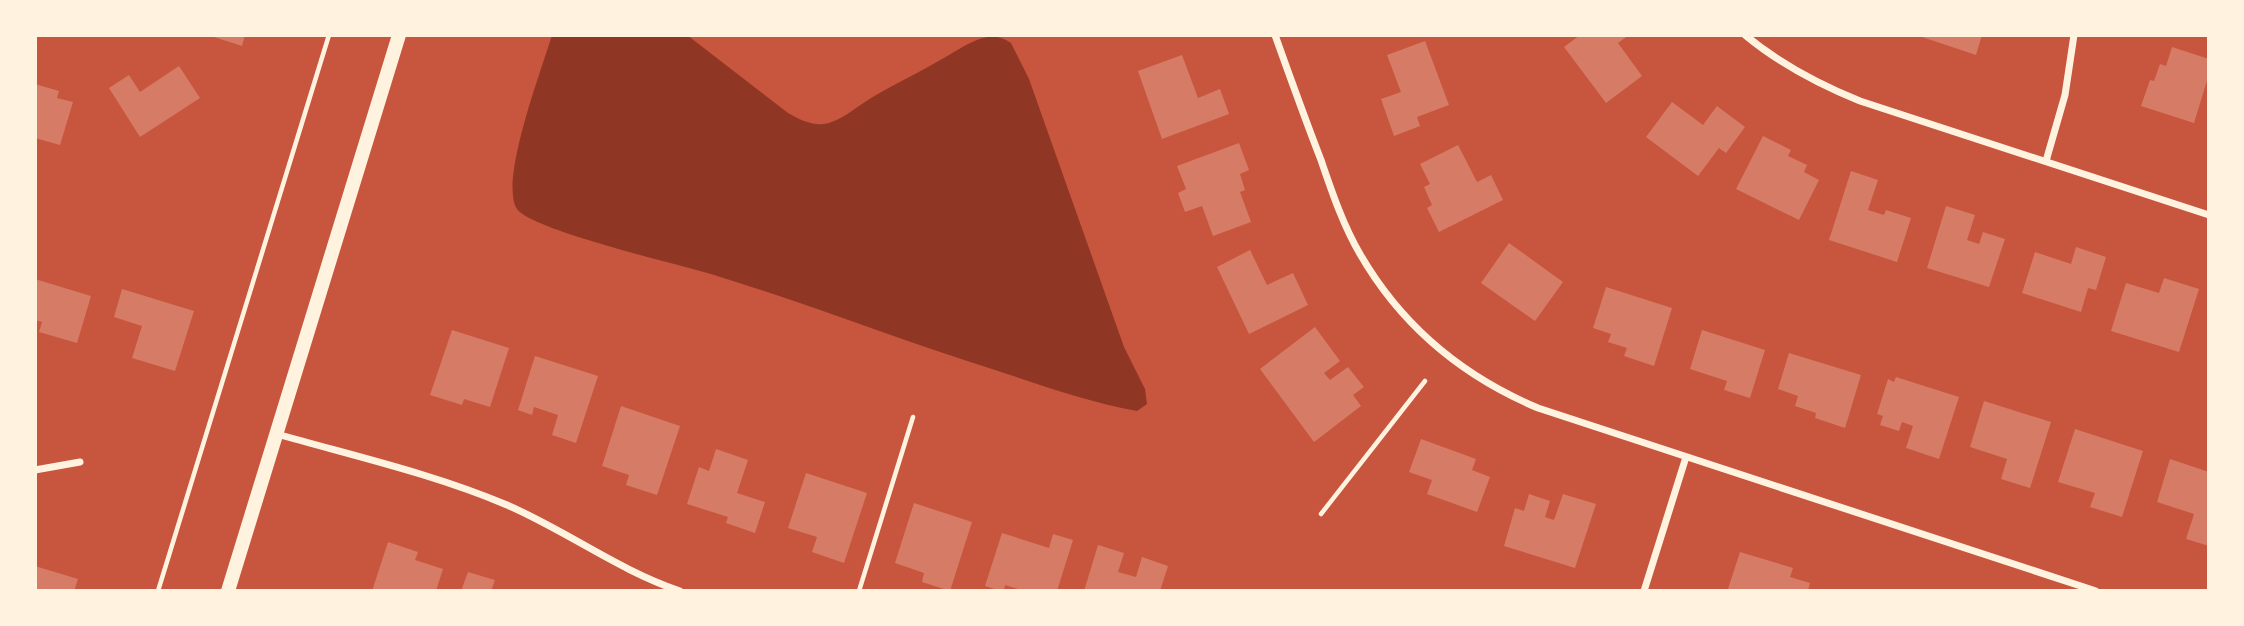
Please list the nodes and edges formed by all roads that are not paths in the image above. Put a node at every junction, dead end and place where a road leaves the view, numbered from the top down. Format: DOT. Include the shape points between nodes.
graph roads {
  1 [pos="399,35"];
  2 [pos="1275,35"];
  3 [pos="1745,35"];
  4 [pos="2074,35"];
  5 [pos="2046,162"];
  6 [pos="2209,215"];
  7 [pos="276,434"];
  8 [pos="1686,457"];
  9 [pos="80,462"];
  10 [pos="35,470"];
  11 [pos="228,591"];
  12 [pos="680,591"];
  13 [pos="1644,591"];
  14 [pos="2096,591"];
  1 -- 7 [label="main road"];
  2 -- 8 [label="street" via="1347,230 1379,284 1427,340 1507,395"];
  3 -- 5 [label="street" via="1823,86"];
  4 -- 5 [label="street" via="2065,95"];
  5 -- 6 [label="street"];
  7 -- 11 [label="main road"];
  7 -- 12 [label="street" via="488,498 538,520 609,561"];
  8 -- 13 [label="street"];
  8 -- 14 [label="street"];
  9 -- 10 [label="street"];
}
